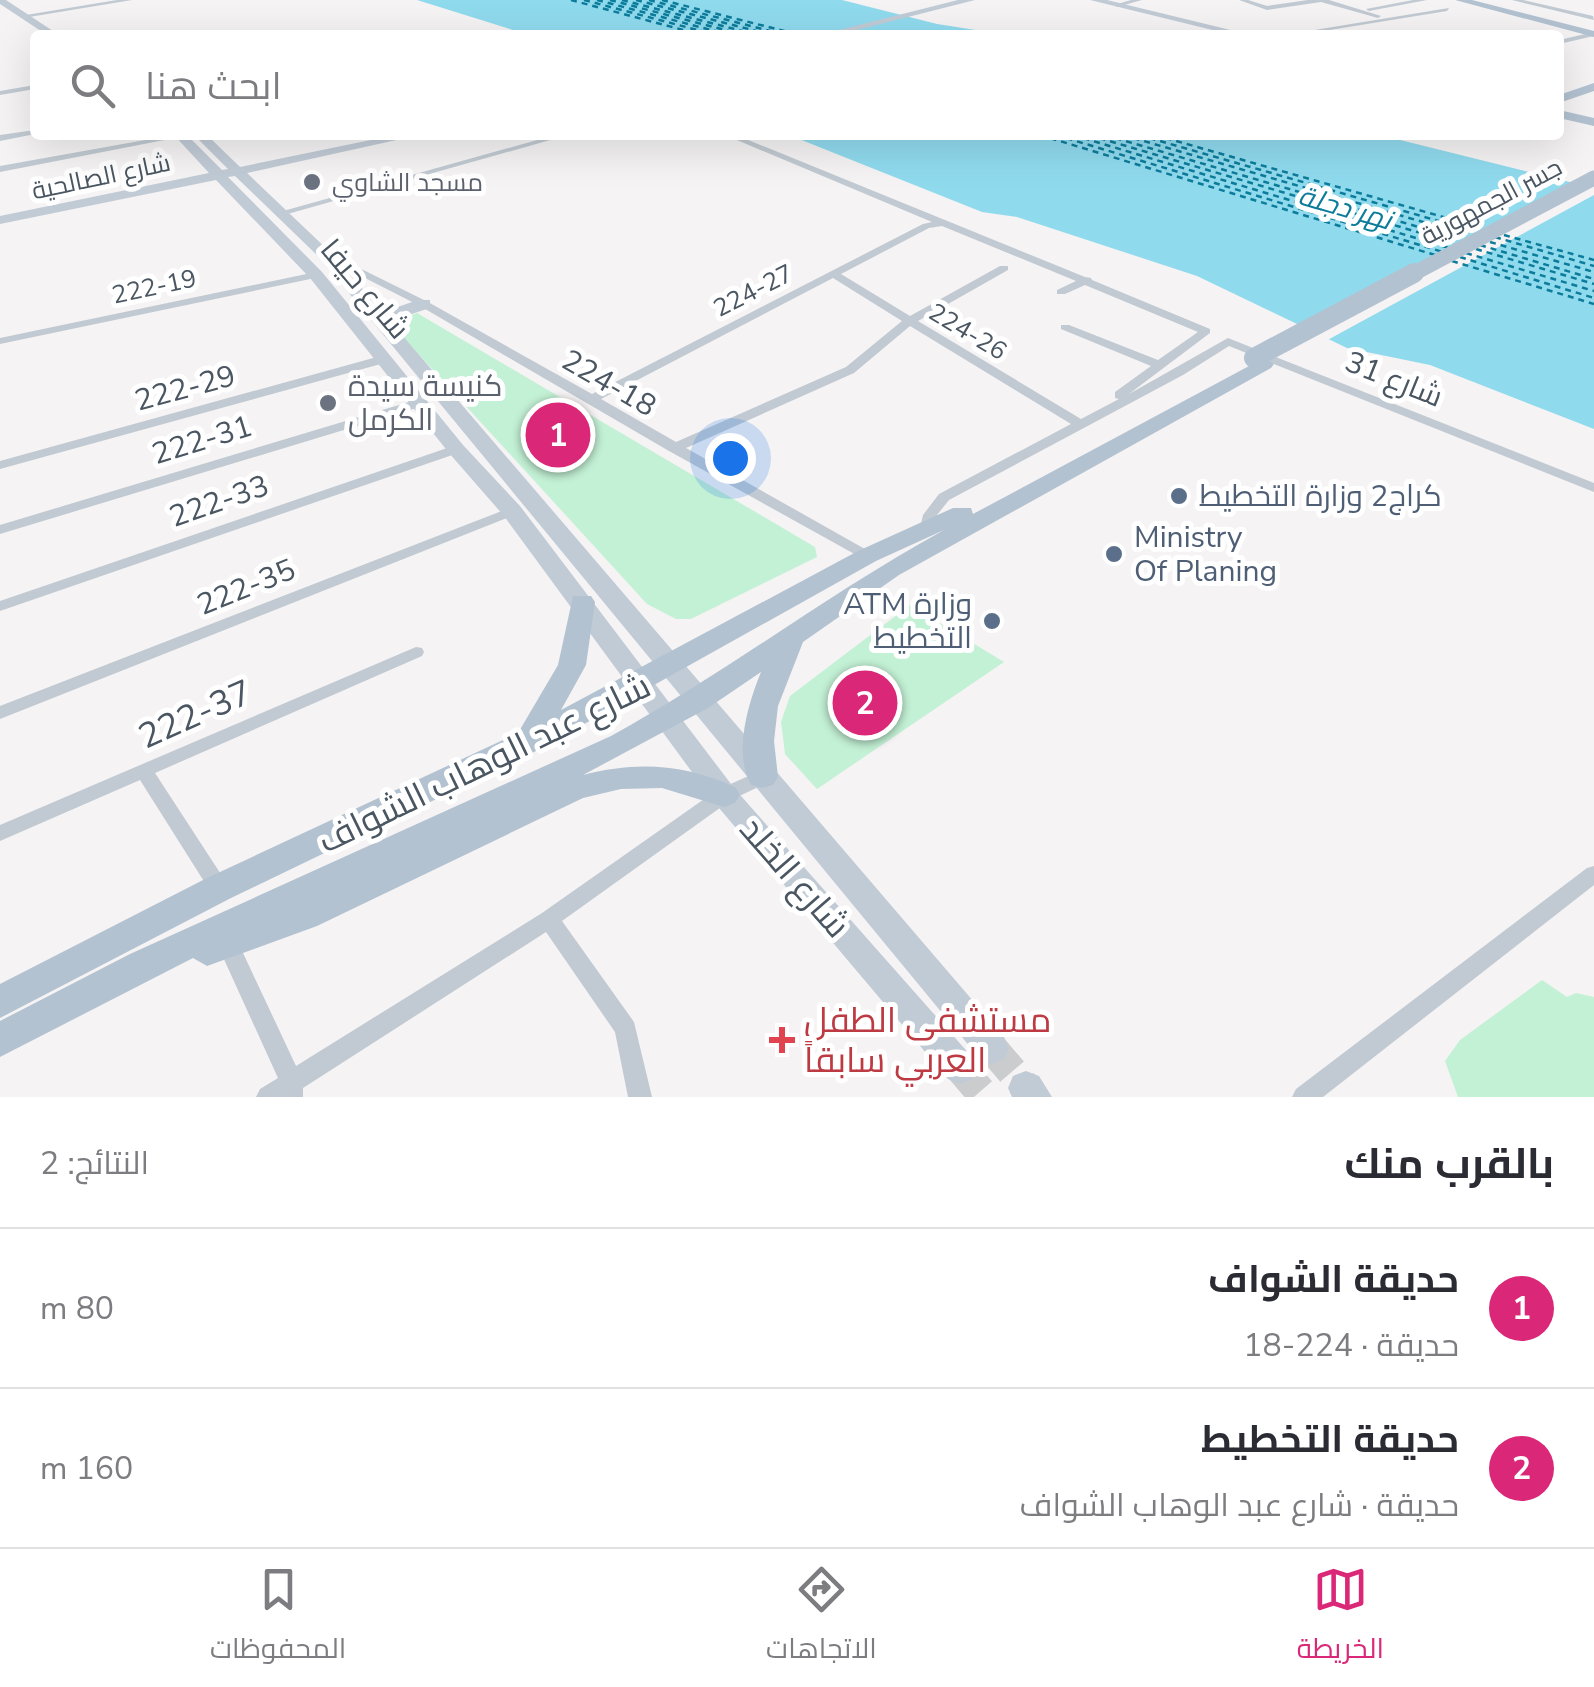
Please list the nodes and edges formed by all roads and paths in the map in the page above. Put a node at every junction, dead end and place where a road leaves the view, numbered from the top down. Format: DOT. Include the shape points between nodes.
graph roads {
  1 [pos="0,0"];
  2 [pos="81,0"];
  3 [pos="129,0"];
  4 [pos="970,0"];
  5 [pos="982,0"];
  6 [pos="1006,0"];
  7 [pos="1032,0"];
  8 [pos="1095,0"];
  9 [pos="1140,0"];
  10 [pos="1242,0"];
  11 [pos="1321,0"];
  12 [pos="1419,0"];
  13 [pos="1462,0"];
  14 [pos="1480,0"];
  15 [pos="1514,0"];
  16 [pos="1559,0"];
  17 [pos="1117,5"];
  18 [pos="1536,5"];
  19 [pos="90,6"];
  20 [pos="1359,11"];
  21 [pos="0,16"];
  22 [pos="23,16"];
  23 [pos="1382,18"];
  24 [pos="1594,18"];
  25 [pos="1317,19"];
  26 [pos="1332,21"];
  27 [pos="1576,22"];
  28 [pos="46,30"];
  29 [pos="845,30"];
  30 [pos="858,30"];
  31 [pos="1224,30"];
  32 [pos="1303,30"];
  33 [pos="1594,31"];
  34 [pos="30,34"];
  35 [pos="1564,40"];
  36 [pos="1594,78"];
  37 [pos="1594,87"];
  38 [pos="30,88"];
  39 [pos="1564,88"];
  40 [pos="0,93"];
  41 [pos="1564,98"];
  42 [pos="1594,98"];
  43 [pos="1564,109"];
  44 [pos="1564,112"];
  45 [pos="1594,120"];
  46 [pos="30,133"];
  47 [pos="0,138"];
  48 [pos="154,140"];
  49 [pos="187,140"];
  50 [pos="204,140"];
  51 [pos="378,140"];
  52 [pos="546,140"];
  53 [pos="741,140"];
  54 [pos="0,169"];
  55 [pos="226,169"];
  56 [pos="1594,178"];
  57 [pos="1594,186"];
  58 [pos="0,210"];
  59 [pos="281,213"];
  60 [pos="0,220"];
  61 [pos="938,224"];
  62 [pos="325,256"];
  63 [pos="1004,268"];
  64 [pos="833,274"];
  65 [pos="316,276"];
  66 [pos="1087,280"];
  67 [pos="1061,292"];
  68 [pos="424,304"];
  69 [pos="377,320"];
  70 [pos="908,322"];
  71 [pos="1065,327"];
  72 [pos="0,341"];
  73 [pos="384,360"];
  74 [pos="1259,361"];
  75 [pos="1158,365"];
  76 [pos="590,400"];
  77 [pos="419,403"];
  78 [pos="1076,422"];
  79 [pos="674,448"];
  80 [pos="456,449"];
  81 [pos="0,465"];
  82 [pos="1594,488"];
  83 [pos="512,511"];
  84 [pos="973,515"];
  85 [pos="927,528"];
  86 [pos="0,530"];
  87 [pos="867,556"];
  88 [pos="582,602"];
  89 [pos="0,606"];
  90 [pos="795,632"];
  91 [pos="416,652"];
  92 [pos="668,665"];
  93 [pos="638,681"];
  94 [pos="698,701"];
  95 [pos="0,713"];
  96 [pos="664,720"];
  97 [pos="526,743"];
  98 [pos="145,772"];
  99 [pos="762,777"];
  100 [pos="724,795"];
  101 [pos="0,833"];
  102 [pos="1594,874"];
  103 [pos="219,888"];
  104 [pos="549,919"];
  105 [pos="228,944"];
  106 [pos="143,964"];
  107 [pos="0,1002"];
  108 [pos="0,1040"];
  109 [pos="992,1048"];
  110 [pos="960,1068"];
  111 [pos="292,1089"];
  112 [pos="268,1097"];
  113 [pos="640,1097"];
  114 [pos="1304,1097"];
  1 -- 22 [label="main road"];
  2 -- 19 [label="street"];
  3 -- 19 [label="street"];
  4 -- 29 [label="main road"];
  5 -- 30 [label="main road"];
  6 -- 7 [label="main road"];
  8 -- 17 [label="main road"];
  9 -- 17 [label="street"];
  10 -- 11 [label="street" via="1267,8"];
  11 -- 20 [label="street"];
  12 -- 20 [label="street"];
  12 -- 23 [label="street" via="1446,9"];
  13 -- 33 [label="main road"];
  14 -- 27 [label="main road"];
  14 -- 33 [label="main road"];
  15 -- 18 [label="street"];
  16 -- 18 [label="street"];
  17 -- 31 [label="main road"];
  18 -- 24 [label="street"];
  19 -- 22 [label="street"];
  20 -- 23 [label="street"];
  20 -- 26 [label="street"];
  21 -- 34 [label="main road"];
  22 -- 28 [label="main road"];
  23 -- 26 [label="street"];
  24 -- 27 [label="street"];
  25 -- 26 [label="street"];
  26 -- 32 [label="street"];
  27 -- 33 [label="main road"];
  33 -- 35 [label="street"];
  36 -- 39 [label="main road"];
  37 -- 41 [label="main road"];
  38 -- 40 [label="street"];
  42 -- 43 [label="main road"];
  44 -- 45 [label="main road"];
  46 -- 47 [label="street"];
  48 -- 54 [label="street"];
  49 -- 55 [label="main road, شارع حيفا"];
  50 -- 55 [label="main road, شارع حيفا"];
  51 -- 55 [label="main road, شارع الصالحية"];
  52 -- 59 [label="street"];
  53 -- 61 [label="street"];
  55 -- 58 [label="main road, شارع الصالحية"];
  55 -- 59 [label="main road, شارع حيفا"];
  55 -- 60 [label="main road, شارع الصالحية"];
  55 -- 65 [label="main road, شارع حيفا"];
  56 -- 74 [label="main road, جسر الجمهورية, bridge"];
  57 -- 74 [label="main road, جسر الجمهورية, bridge"];
  59 -- 62 [label="main road, شارع حيفا"];
  61 -- 64 [label="street, 224-27"];
  61 -- 66 [label="street"];
  62 -- 68 [label="street, 224-18"];
  62 -- 69 [label="main road, شارع حيفا"];
  63 -- 70 [label="street"];
  64 -- 70 [label="street, 224-26"];
  64 -- 76 [label="street, 224-27"];
  65 -- 72 [label="street, 222-19"];
  65 -- 73 [label="main road, شارع حيفا"];
  66 -- 67 [label="street"];
  66 -- 75 [label="street" via="1201,326 1205,334"];
  68 -- 69 [label="main road"];
  68 -- 76 [label="street, 224-18"];
  69 -- 92 [label="main road, شارع حيفا"];
  70 -- 78 [label="street, 224-26"];
  70 -- 79 [label="street" via="850,370"];
  71 -- 75 [label="street"];
  73 -- 77 [label="main road, شارع حيفا"];
  73 -- 81 [label="street, 222-29"];
  74 -- 84 [label="main road, جسر الجمهورية"];
  75 -- 78 [label="street"];
  76 -- 79 [label="street, 224-18"];
  77 -- 80 [label="main road, شارع حيفا"];
  77 -- 86 [label="street, 222-31"];
  78 -- 82 [label="street, شارع 31" via="1179,372 1221,342 1240,343"];
  78 -- 85 [label="street" via="944,497"];
  79 -- 87 [label="street, 224-18"];
  80 -- 83 [label="main road, شارع حيفا"];
  80 -- 89 [label="street, 222-33"];
  83 -- 88 [label="main road, شارع حيفا"];
  83 -- 95 [label="street, 222-35"];
  84 -- 85 [label="main road, شارع عبد الوهاب الشواف"];
  84 -- 90 [label="main road, شارع عبد الوهاب الشواف"];
  85 -- 87 [label="main road, شارع عبد الوهاب الشواف"];
  87 -- 92 [label="main road, شارع عبد الوهاب الشواف"];
  88 -- 93 [label="main road, شارع حيفا"];
  88 -- 97 [label="main road" via="572,665"];
  90 -- 94 [label="main road, شارع عبد الوهاب الشواف"];
  90 -- 99 [label="main road" via="761,714 756,742"];
  91 -- 98 [label="street, 222-37"];
  92 -- 93 [label="main road, شارع عبد الوهاب الشواف"];
  92 -- 94 [label="main road, شارع الخلد"];
  93 -- 96 [label="main road, شارع الخلد"];
  93 -- 97 [label="main road, شارع عبد الوهاب الشواف"];
  94 -- 96 [label="main road, شارع عبد الوهاب الشواف"];
  94 -- 99 [label="main road, شارع الخلد"];
  96 -- 100 [label="main road, شارع الخلد"];
  96 -- 106 [label="main road, شارع عبد الوهاب الشواف"];
  97 -- 103 [label="main road, شارع عبد الوهاب الشواف"];
  98 -- 101 [label="street, 222-37"];
  98 -- 103 [label="street"];
  99 -- 100 [label="street"];
  99 -- 109 [label="main road, شارع الخلد"];
  100 -- 104 [label="street"];
  100 -- 105 [label="main road" via="674,776 596,782 306,916"];
  100 -- 110 [label="main road, شارع الخلد"];
  102 -- 114 [label="street"];
  103 -- 107 [label="main road, شارع عبد الوهاب الشواف"];
  104 -- 111 [label="street"];
  104 -- 113 [label="street" via="626,1029"];
  105 -- 106 [label="main road"];
  105 -- 111 [label="street"];
  106 -- 108 [label="main road, شارع عبد الوهاب الشواف"];
  111 -- 112 [label="street"];
}
